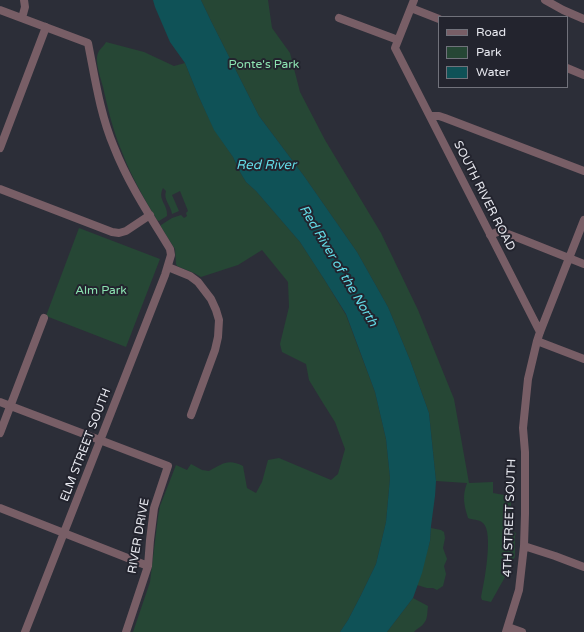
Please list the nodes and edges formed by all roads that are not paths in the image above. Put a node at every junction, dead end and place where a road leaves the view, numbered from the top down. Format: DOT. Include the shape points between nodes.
graph roads {
  1 [pos="24,0"];
  2 [pos="545,0"];
  3 [pos="412,4"];
  4 [pos="0,10"];
  5 [pos="22,18"];
  6 [pos="339,18"];
  7 [pos="438,18"];
  8 [pos="584,19"];
  9 [pos="46,27"];
  10 [pos="398,40"];
  11 [pos="568,68"];
  12 [pos="584,75"];
  13 [pos="430,116"];
  14 [pos="0,148"];
  15 [pos="584,171"];
  16 [pos="0,189"];
  17 [pos="150,215"];
  18 [pos="584,220"];
  19 [pos="490,235"];
  20 [pos="569,258"];
  21 [pos="584,264"];
  22 [pos="168,267"];
  23 [pos="44,318"];
  24 [pos="540,332"];
  25 [pos="537,341"];
  26 [pos="584,359"];
  27 [pos="0,402"];
  28 [pos="11,406"];
  29 [pos="191,415"];
  30 [pos="0,433"];
  31 [pos="100,441"];
  32 [pos="0,508"];
  33 [pos="64,533"];
  34 [pos="524,546"];
  35 [pos="148,566"];
  36 [pos="584,567"];
  37 [pos="507,629"];
  38 [pos="25,632"];
  39 [pos="126,632"];
  40 [pos="522,632"];
  1 -- 5 [label="street"];
  2 -- 8 [label="street"];
  3 -- 7 [label="street"];
  3 -- 10 [label="street"];
  4 -- 5 [label="street"];
  5 -- 9 [label="street"];
  6 -- 10 [label="street"];
  9 -- 14 [label="street"];
  9 -- 17 [label="street, ELM STREET SOUTH" via="88,43 104,118 113,146 126,176"];
  10 -- 13 [label="street, SOUTH RIVER ROAD" via="395,48"];
  11 -- 12 [label="street"];
  13 -- 15 [label="street" via="439,116"];
  13 -- 19 [label="street, SOUTH RIVER ROAD"];
  16 -- 17 [label="street" via="112,232 126,231"];
  17 -- 22 [label="street, ELM STREET SOUTH" via="170,249"];
  18 -- 20 [label="street"];
  19 -- 20 [label="street" via="500,232"];
  19 -- 24 [label="street, SOUTH RIVER ROAD"];
  20 -- 21 [label="street"];
  20 -- 24 [label="street"];
  22 -- 29 [label="street" via="198,282 211,299 219,320 215,350"];
  22 -- 31 [label="street, ELM STREET SOUTH"];
  23 -- 28 [label="street"];
  24 -- 25 [label="street"];
  25 -- 26 [label="street"];
  25 -- 34 [label="street, 4TH STREET SOUTH" via="528,379 523,428"];
  27 -- 28 [label="street"];
  28 -- 30 [label="street"];
  28 -- 31 [label="street"];
  31 -- 33 [label="street, ELM STREET SOUTH"];
  31 -- 35 [label="street, RIVER DRIVE" via="168,466 154,508"];
  32 -- 33 [label="street"];
  33 -- 35 [label="street"];
  33 -- 38 [label="street, ELM STREET SOUTH"];
  34 -- 36 [label="street"];
  34 -- 37 [label="street, 4TH STREET SOUTH" via="519,590"];
  35 -- 39 [label="street, RIVER DRIVE"];
  37 -- 40 [label="street"];
}
